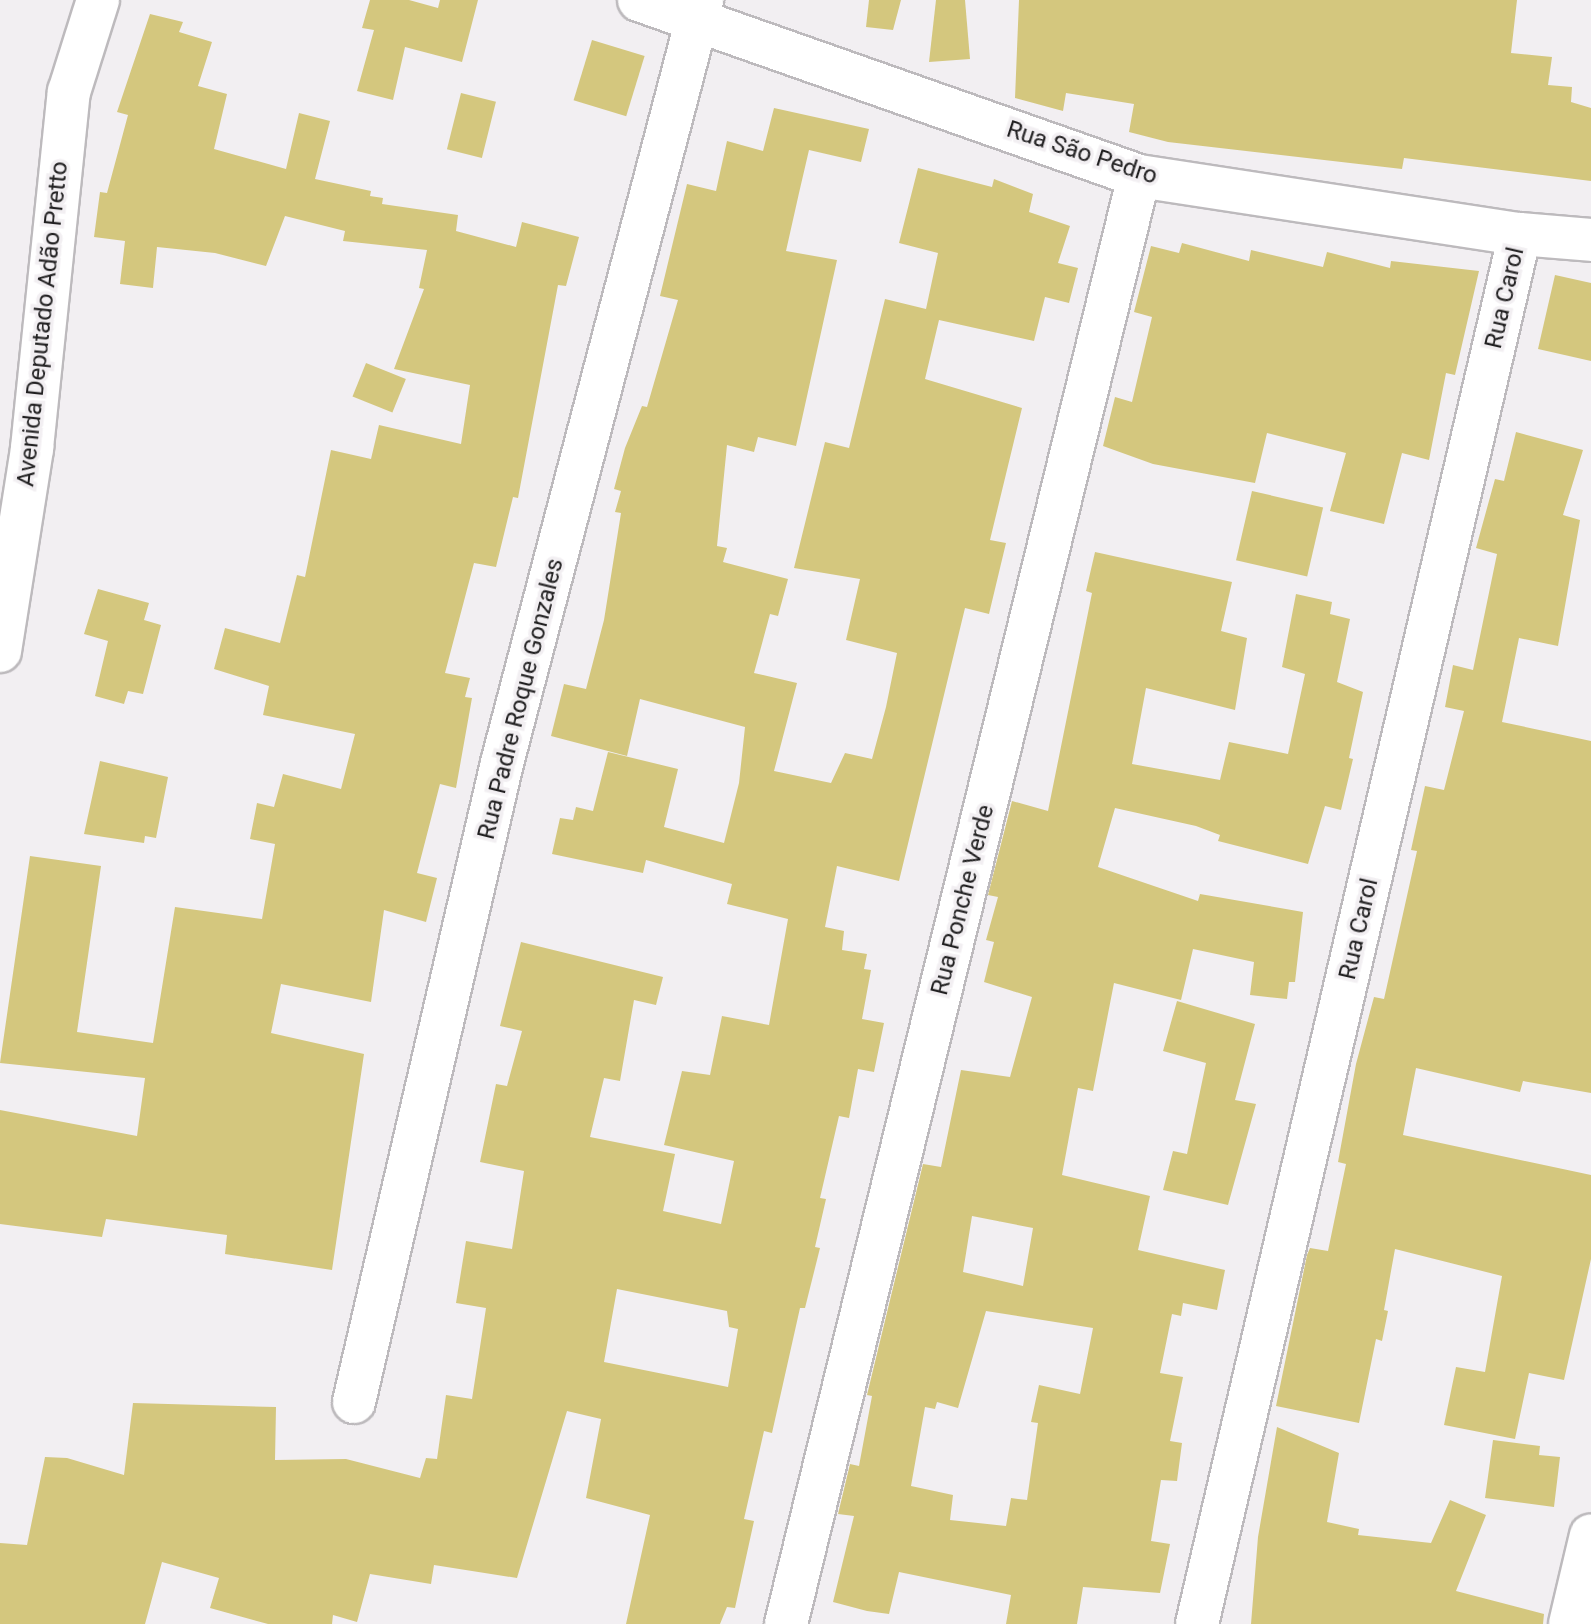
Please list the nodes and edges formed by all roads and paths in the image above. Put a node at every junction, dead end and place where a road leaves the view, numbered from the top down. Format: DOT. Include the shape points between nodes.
graph roads {
  1 [pos="98,0"];
  2 [pos="639,0"];
  3 [pos="700,10"];
  4 [pos="1139,176"];
  5 [pos="1520,234"];
  6 [pos="1591,240"];
  7 [pos="0,651"];
  8 [pos="354,1402"];
  9 [pos="1591,1535"];
  10 [pos="786,1624"];
  11 [pos="1197,1624"];
  12 [pos="1570,1624"];
  1 -- 7 [label="street, Avenida Deputado Adão Pretto" via="69,92 32,448"];
  2 -- 3 [label="street, Rua São Pedro"];
  3 -- 4 [label="street, Rua São Pedro"];
  3 -- 8 [label="street, Rua Padre Roque Gonzales" via="502,763"];
  4 -- 5 [label="street, Rua São Pedro"];
  4 -- 10 [label="street, Rua Ponche Verde"];
  5 -- 6 [label="street, Rua São Pedro"];
  5 -- 11 [label="street, Rua Carol"];
  9 -- 12 [label="street"];
}
